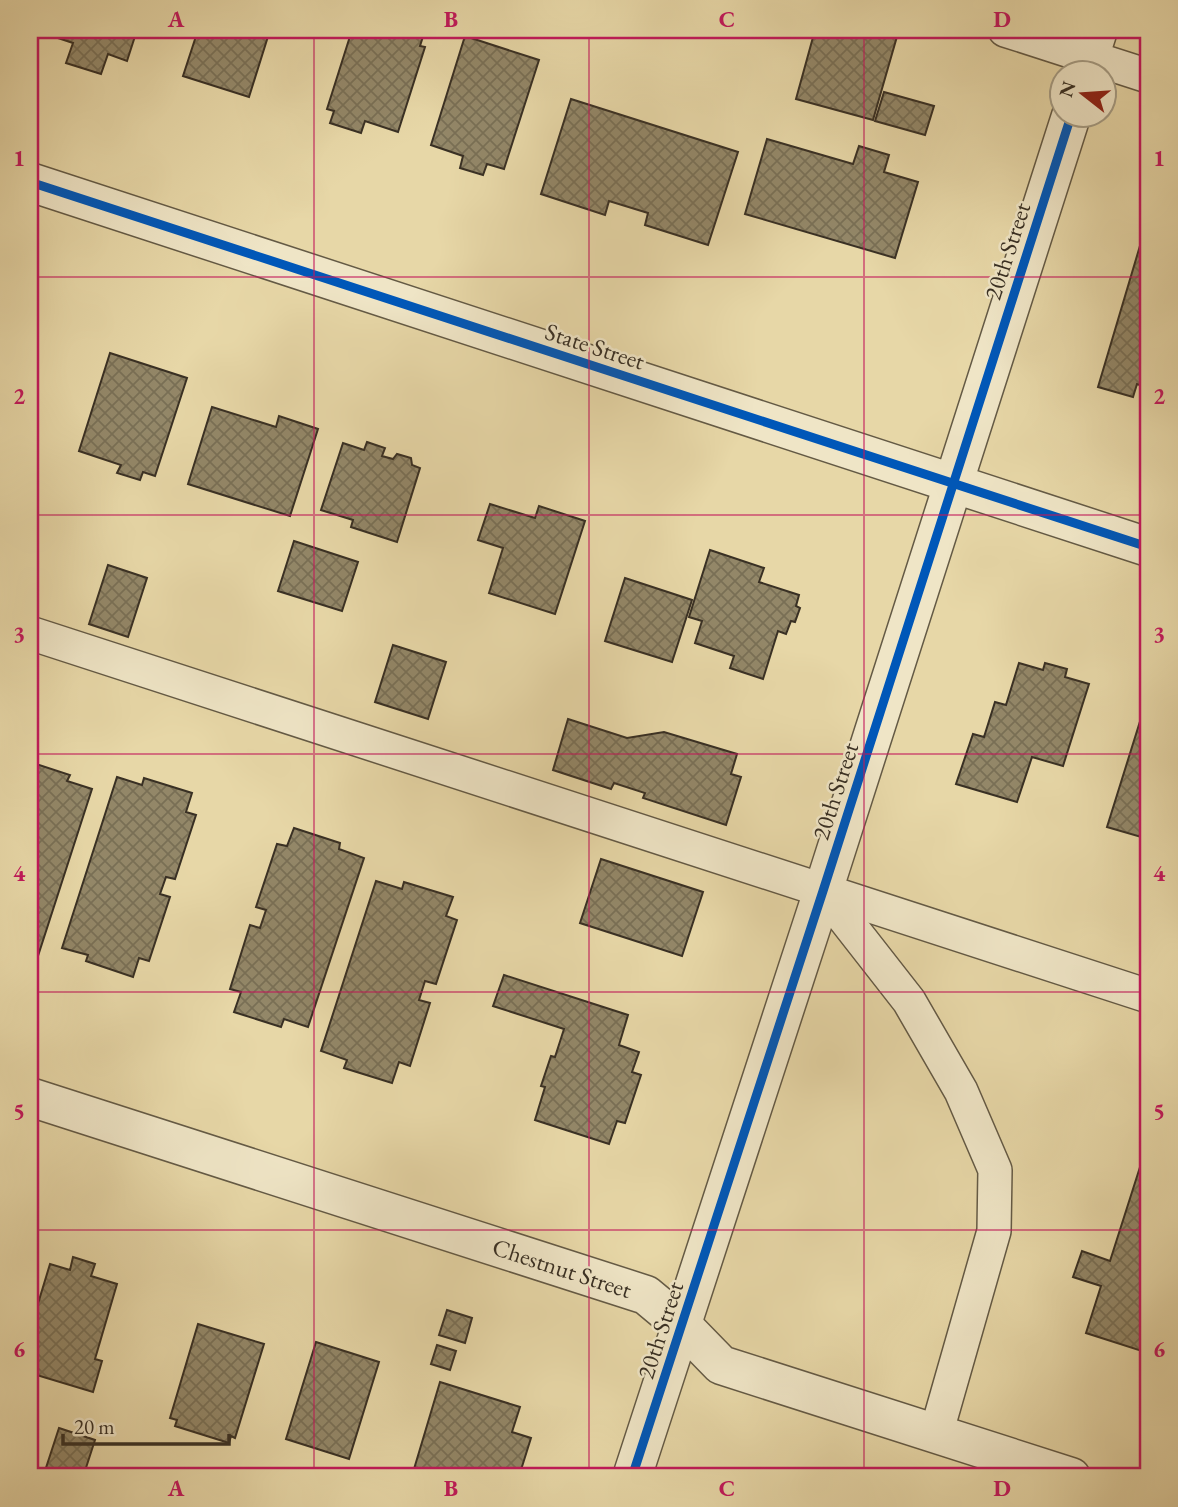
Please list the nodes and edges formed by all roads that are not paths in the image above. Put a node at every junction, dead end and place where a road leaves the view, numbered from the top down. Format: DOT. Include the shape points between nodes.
graph roads {
  1 [pos="1005,30"];
  2 [pos="1091,53"];
  3 [pos="1148,76"];
  4 [pos="1066,130"];
  5 [pos="30,182"];
  6 [pos="953,483"];
  7 [pos="1148,547"];
  8 [pos="30,633"];
  9 [pos="823,891"];
  10 [pos="1148,996"];
  11 [pos="30,1097"];
  12 [pos="682,1325"];
  13 [pos="936,1434"];
  14 [pos="632,1477"];
  15 [pos="1071,1477"];
  1 -- 2 [label="lane"];
  2 -- 3 [label="lane"];
  4 -- 6 [label="street, 20th Street"];
  5 -- 6 [label="street, State Street"];
  6 -- 7 [label="street, State Street"];
  6 -- 9 [label="street, 20th Street"];
  8 -- 9 [label="lane"];
  9 -- 10 [label="lane"];
  9 -- 12 [label="street, 20th Street"];
  9 -- 13 [label="lane" via="909,1001 961,1091 995,1170 994,1231"];
  11 -- 12 [label="street, Chestnut Street" via="646,1295"];
  12 -- 13 [label="street, Chestnut Street" via="721,1365"];
  12 -- 14 [label="street, 20th Street"];
  13 -- 15 [label="street, Chestnut Street"];
}
